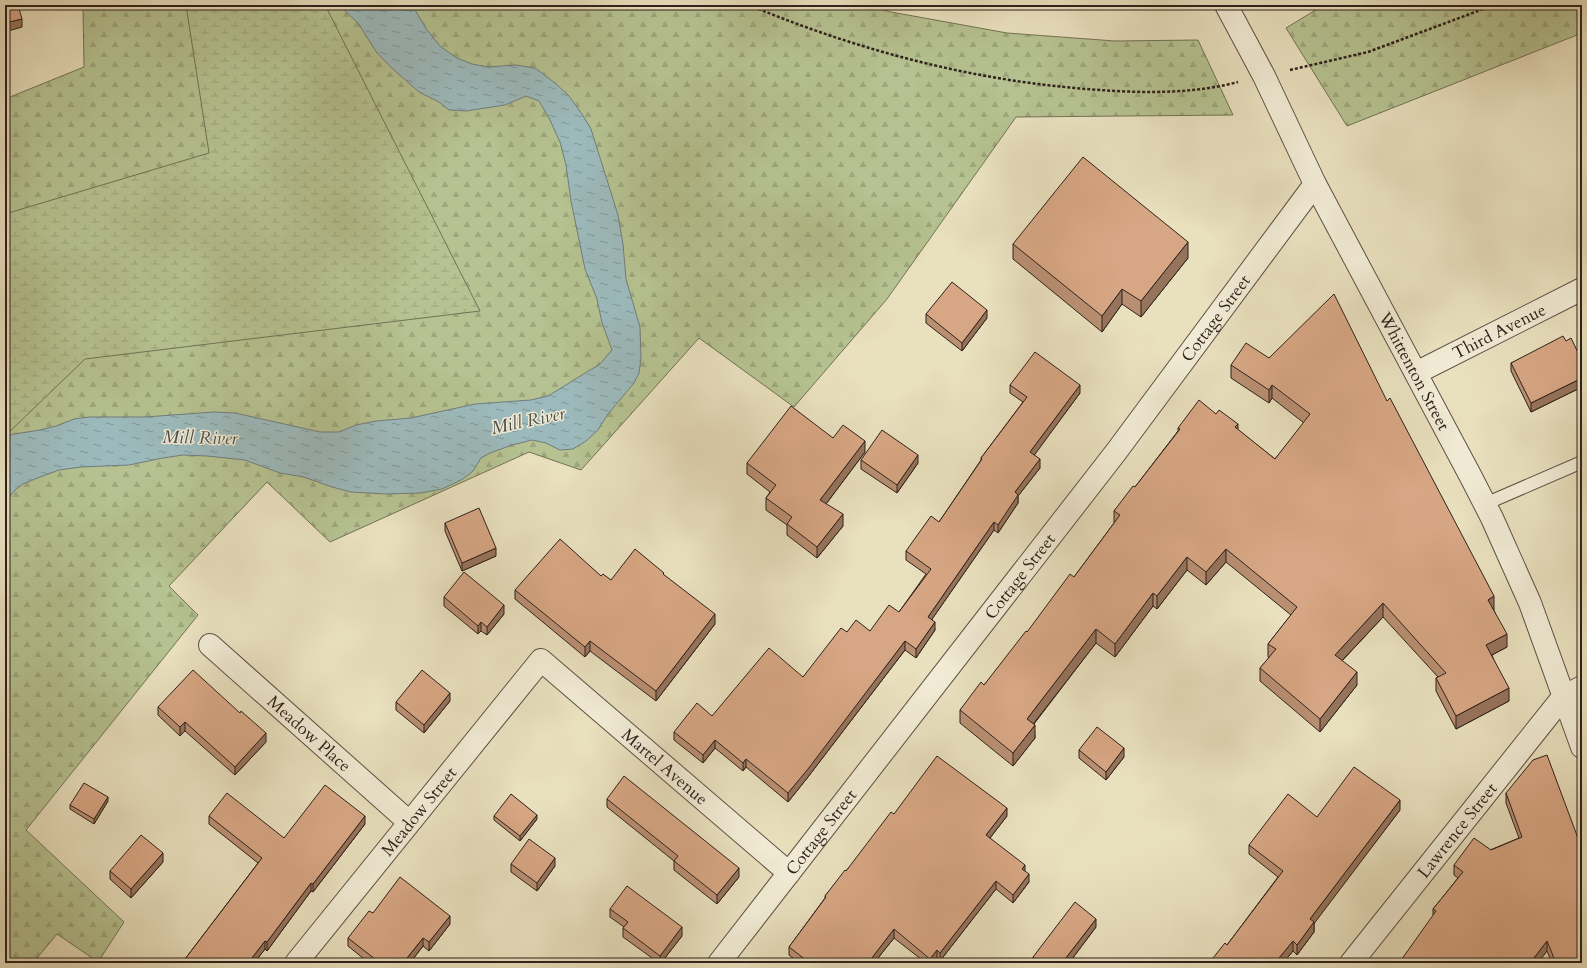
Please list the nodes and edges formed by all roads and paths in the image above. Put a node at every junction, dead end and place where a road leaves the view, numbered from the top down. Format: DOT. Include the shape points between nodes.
graph roads {
  1 [pos="749,5"];
  2 [pos="1226,5"];
  3 [pos="1494,5"];
  4 [pos="1264,76"];
  5 [pos="1315,184"];
  6 [pos="1582,289"];
  7 [pos="1416,373"];
  8 [pos="1582,462"];
  9 [pos="1484,504"];
  10 [pos="210,645"];
  11 [pos="541,660"];
  12 [pos="1573,692"];
  13 [pos="1582,747"];
  14 [pos="409,822"];
  15 [pos="789,873"];
  16 [pos="296,963"];
  17 [pos="719,963"];
  18 [pos="1350,963"];
  1 -- 4 [label="path" via="798,25 873,50 956,71 1013,81 1128,92 1205,88"];
  2 -- 4 [label="street, Whittenton Street"];
  3 -- 4 [label="path" via="1368,52"];
  4 -- 5 [label="street, Whittenton Street"];
  5 -- 7 [label="street, Whittenton Street"];
  5 -- 15 [label="street, Cottage Street" via="1111,458"];
  6 -- 7 [label="street, Third Avenue"];
  7 -- 9 [label="street, Whittenton Street"];
  8 -- 9 [label="lane"];
  9 -- 12 [label="street, Whittenton Street"];
  10 -- 14 [label="street, Meadow Place"];
  11 -- 14 [label="street, Meadow Street"];
  11 -- 15 [label="street, Martel Avenue"];
  12 -- 13 [label="street, Whittenton Street"];
  12 -- 18 [label="street, Lawrence Street"];
  14 -- 16 [label="street, Meadow Street"];
  15 -- 17 [label="street, Cottage Street"];
}
